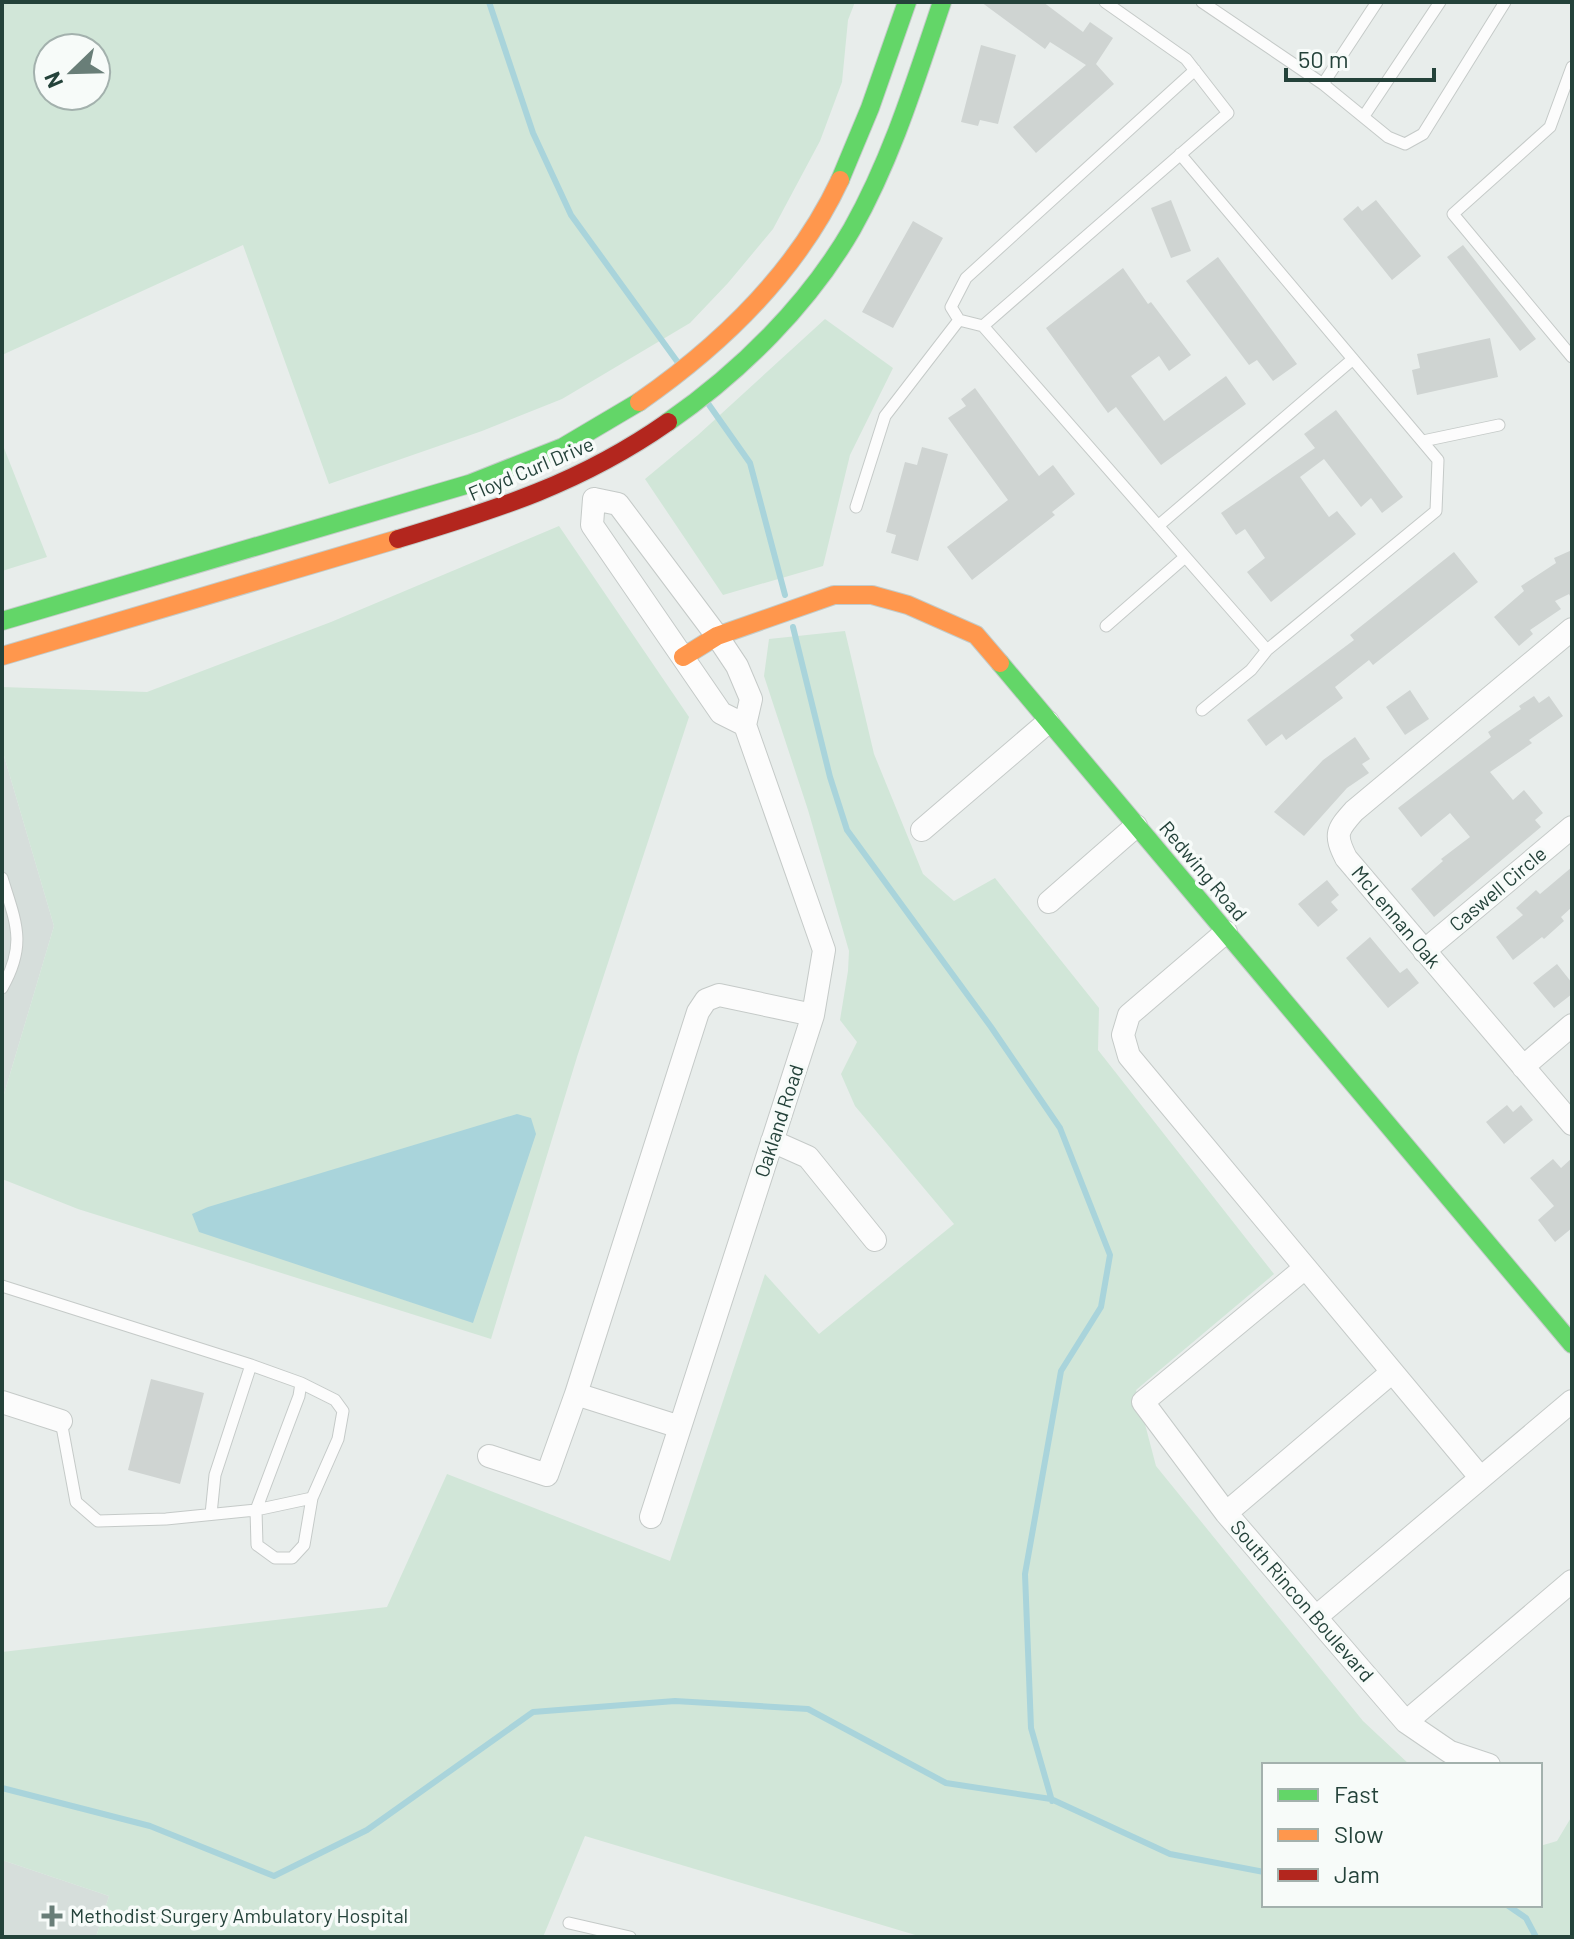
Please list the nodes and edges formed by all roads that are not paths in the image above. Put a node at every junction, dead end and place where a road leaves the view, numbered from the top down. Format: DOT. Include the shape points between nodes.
graph roads {
  1 [pos="907,2"];
  2 [pos="942,2"];
  3 [pos="1105,2"];
  4 [pos="1202,2"];
  5 [pos="1377,2"];
  6 [pos="1440,2"];
  7 [pos="1505,2"];
  8 [pos="1572,67"];
  9 [pos="1195,70"];
  10 [pos="1323,84"];
  11 [pos="1364,116"];
  12 [pos="1180,154"];
  13 [pos="959,320"];
  14 [pos="983,326"];
  15 [pos="1572,357"];
  16 [pos="1353,359"];
  17 [pos="1499,425"];
  18 [pos="1423,441"];
  19 [pos="560,448"];
  20 [pos="578,476"];
  21 [pos="594,499"];
  22 [pos="856,507"];
  23 [pos="1158,526"];
  24 [pos="1185,557"];
  25 [pos="2,621"];
  26 [pos="1106,626"];
  27 [pos="1572,629"];
  28 [pos="717,636"];
  29 [pos="1267,650"];
  30 [pos="2,656"];
  31 [pos="683,657"];
  32 [pos="1202,710"];
  33 [pos="1048,722"];
  34 [pos="745,725"];
  35 [pos="1136,826"];
  36 [pos="1572,827"];
  37 [pos="922,830"];
  38 [pos="2,878"];
  39 [pos="1049,902"];
  40 [pos="1226,932"];
  41 [pos="1424,951"];
  42 [pos="2,988"];
  43 [pos="813,1015"];
  44 [pos="1572,1025"];
  45 [pos="1523,1067"];
  46 [pos="1572,1124"];
  47 [pos="772,1141"];
  48 [pos="875,1240"];
  49 [pos="1305,1268"];
  50 [pos="2,1286"];
  51 [pos="1572,1344"];
  52 [pos="251,1365"];
  53 [pos="1391,1373"];
  54 [pos="301,1383"];
  55 [pos="576,1394"];
  56 [pos="1572,1401"];
  57 [pos="2,1402"];
  58 [pos="61,1421"];
  59 [pos="680,1427"];
  60 [pos="489,1456"];
  61 [pos="1480,1477"];
  62 [pos="312,1498"];
  63 [pos="256,1510"];
  64 [pos="1226,1513"];
  65 [pos="211,1514"];
  66 [pos="651,1517"];
  67 [pos="1572,1581"];
  68 [pos="1316,1617"];
  69 [pos="1406,1722"];
  70 [pos="1483,1763"];
  71 [pos="569,1923"];
  72 [pos="630,1937"];
  1 -- 19 [label="street, Floyd Curl Drive" via="856,147 822,214 759,298 656,392"];
  2 -- 20 [label="street, Floyd Curl Drive" via="886,160 851,230 822,272 730,373 675,418"];
  3 -- 9 [label="lane"];
  4 -- 10 [label="lane"];
  5 -- 10 [label="lane"];
  6 -- 11 [label="lane"];
  7 -- 11 [label="lane" via="1423,134 1405,144"];
  8 -- 15 [label="lane" via="1550,127 1453,214"];
  9 -- 12 [label="lane" via="1228,113"];
  9 -- 13 [label="lane" via="966,278 951,307"];
  10 -- 11 [label="lane"];
  12 -- 14 [label="lane"];
  12 -- 16 [label="lane"];
  13 -- 14 [label="lane"];
  13 -- 22 [label="lane" via="885,416"];
  14 -- 23 [label="lane"];
  16 -- 18 [label="lane"];
  16 -- 23 [label="lane"];
  17 -- 18 [label="lane"];
  18 -- 29 [label="lane" via="1438,460 1436,511"];
  19 -- 20 [label="street"];
  19 -- 25 [label="street, Floyd Curl Drive" via="469,484"];
  20 -- 21 [label="street"];
  20 -- 30 [label="street, Floyd Curl Drive" via="479,515"];
  21 -- 28 [label="street, Oakland Road" via="618,504"];
  21 -- 31 [label="street" via="592,525"];
  23 -- 24 [label="lane"];
  24 -- 26 [label="lane"];
  24 -- 29 [label="lane"];
  27 -- 41 [label="street, McLennan Oak" via="1340,827 1339,843 1346,858"];
  28 -- 31 [label="street, Redwing Road"];
  28 -- 33 [label="street, Redwing Road" via="834,595 872,595 976,635"];
  28 -- 34 [label="street, Oakland Road" via="751,699"];
  29 -- 32 [label="lane"];
  31 -- 34 [label="street" via="721,713"];
  33 -- 35 [label="street, Redwing Road"];
  33 -- 37 [label="street"];
  34 -- 43 [label="street, Oakland Road" via="824,950"];
  35 -- 39 [label="street"];
  35 -- 40 [label="street, Redwing Road"];
  36 -- 41 [label="street, Caswell Circle"];
  38 -- 42 [label="lane" via="17,927 17,954"];
  40 -- 49 [label="street" via="1129,1015 1123,1035 1129,1056"];
  40 -- 51 [label="street, Redwing Road"];
  41 -- 45 [label="street, McLennan Oak"];
  43 -- 47 [label="street, Oakland Road"];
  43 -- 55 [label="street" via="719,995 706,1000 698,1012"];
  44 -- 45 [label="street"];
  45 -- 46 [label="street, McLennan Oak"];
  47 -- 48 [label="street" via="808,1157"];
  47 -- 59 [label="street, Oakland Road"];
  49 -- 53 [label="street"];
  49 -- 64 [label="street, South Rincon Boulevard" via="1143,1402"];
  50 -- 52 [label="lane"];
  52 -- 54 [label="lane"];
  52 -- 65 [label="lane" via="215,1475"];
  53 -- 61 [label="street"];
  53 -- 64 [label="street"];
  54 -- 62 [label="lane" via="335,1400 343,1411 338,1439"];
  54 -- 63 [label="lane"];
  55 -- 59 [label="street"];
  55 -- 60 [label="street" via="547,1475"];
  56 -- 61 [label="street"];
  57 -- 58 [label="street"];
  58 -- 65 [label="lane" via="76,1502 98,1521"];
  59 -- 66 [label="street, Oakland Road"];
  61 -- 68 [label="street"];
  62 -- 63 [label="lane"];
  62 -- 63 [label="lane" via="304,1545 292,1558 275,1558 257,1545"];
  63 -- 65 [label="lane"];
  64 -- 68 [label="street, South Rincon Boulevard"];
  67 -- 69 [label="street"];
  68 -- 69 [label="street, South Rincon Boulevard"];
  69 -- 70 [label="street, South Rincon Boulevard" via="1450,1752"];
  71 -- 72 [label="lane"];
}
